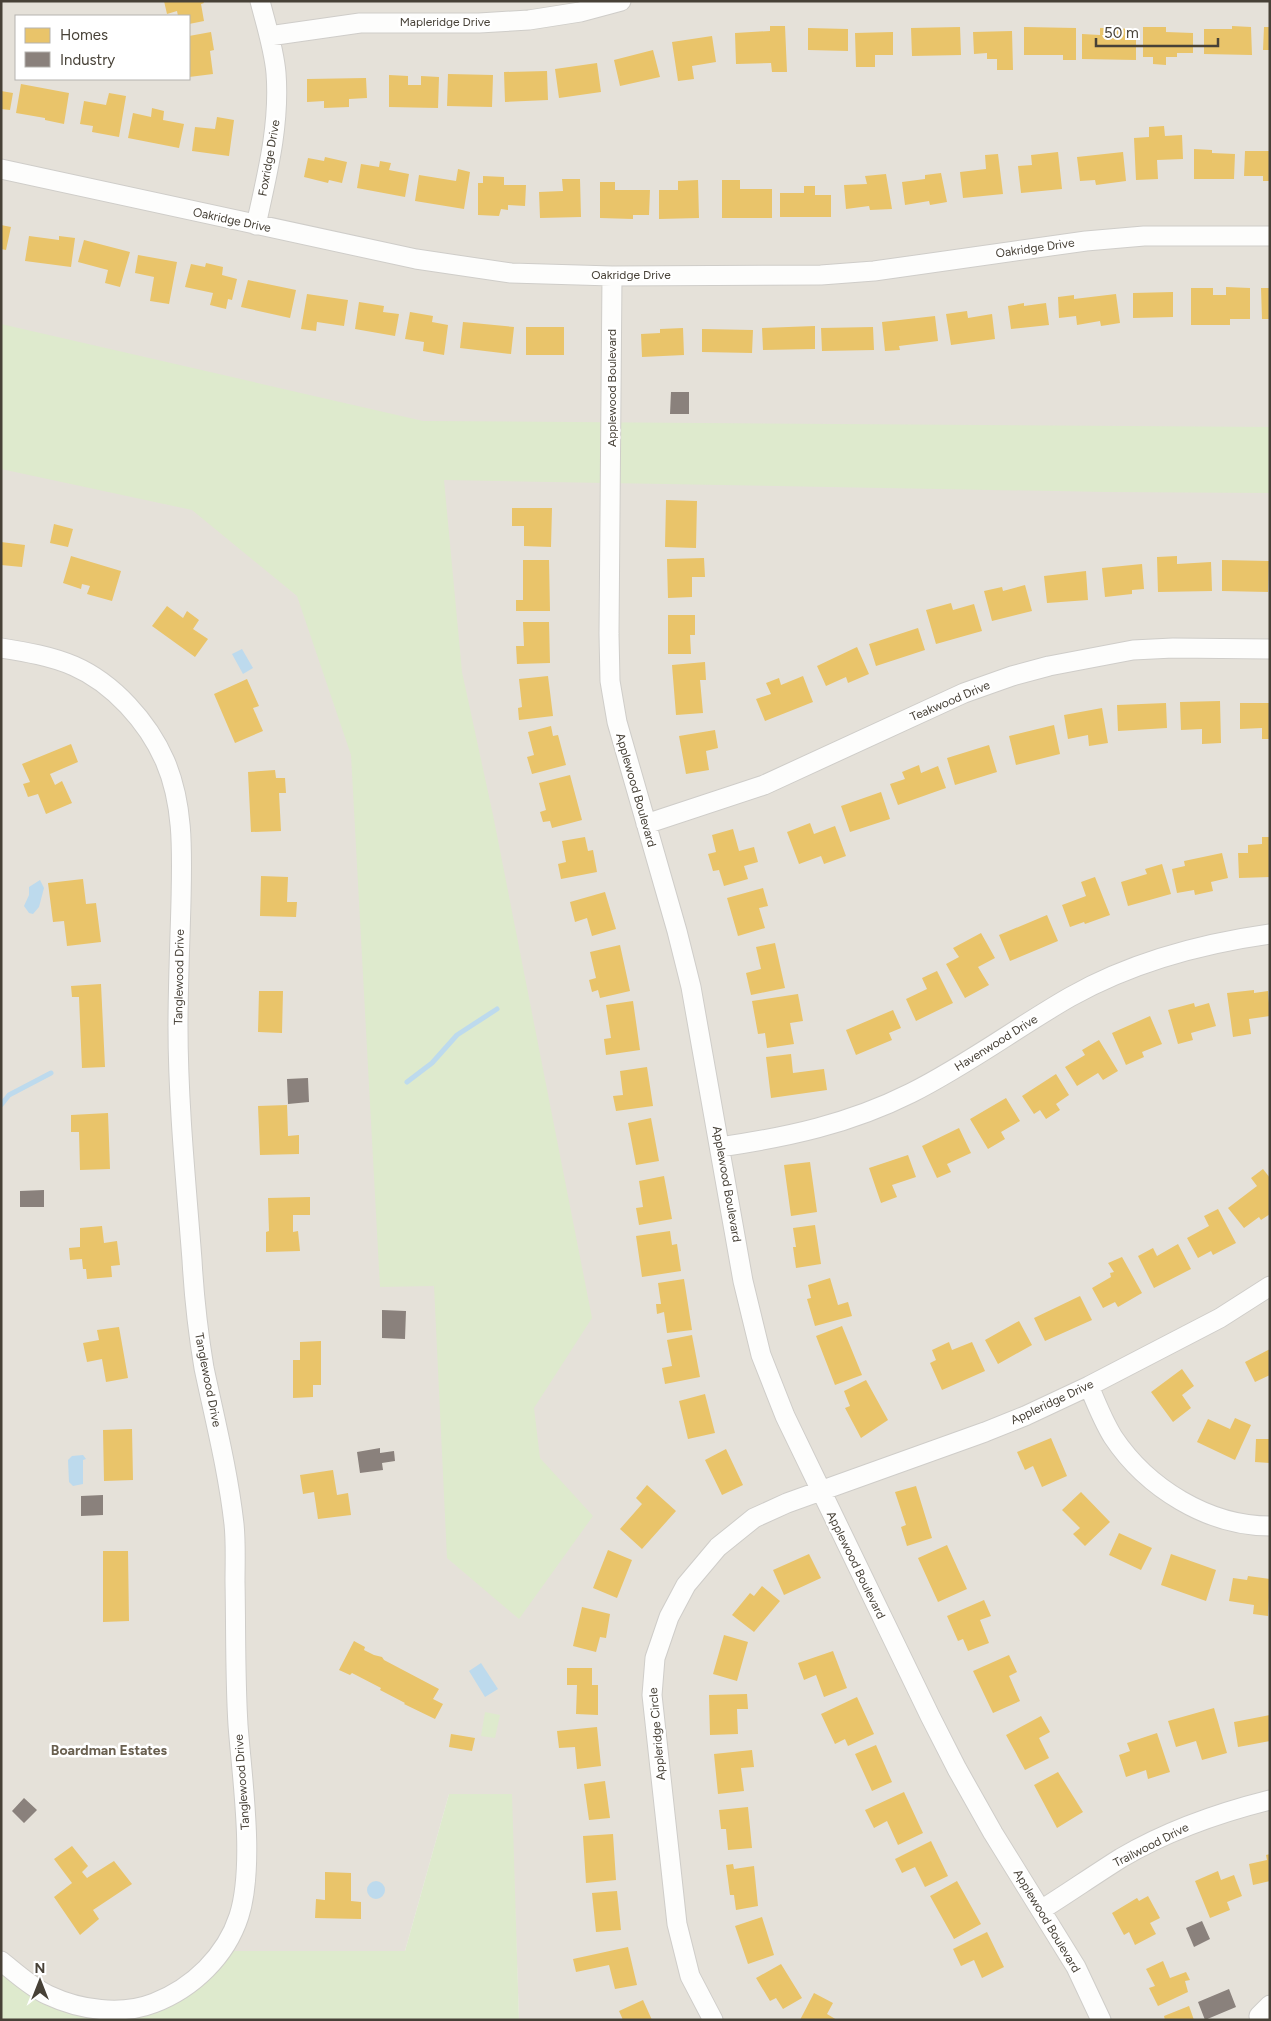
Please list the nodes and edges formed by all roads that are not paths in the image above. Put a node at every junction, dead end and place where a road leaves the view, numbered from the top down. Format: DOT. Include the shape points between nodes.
graph roads {
  1 [pos="260,1"];
  2 [pos="621,1"];
  3 [pos="269,36"];
  4 [pos="1,168"];
  5 [pos="256,225"];
  6 [pos="1270,236"];
  7 [pos="612,276"];
  8 [pos="1,648"];
  9 [pos="1270,649"];
  10 [pos="646,824"];
  11 [pos="1270,934"];
  12 [pos="720,1147"];
  13 [pos="1270,1286"];
  14 [pos="1089,1386"];
  15 [pos="820,1491"];
  16 [pos="1270,1526"];
  17 [pos="1270,1800"];
  18 [pos="1041,1910"];
  19 [pos="1,1960"];
  20 [pos="1270,2005"];
  21 [pos="713,2020"];
  22 [pos="1101,2020"];
  23 [pos="1260,2020"];
  1 -- 3 [label="street, Foxridge Drive"];
  2 -- 3 [label="street, Mapleridge Drive" via="529,20 360,22"];
  3 -- 5 [label="street, Foxridge Drive" via="275,70 276,117"];
  4 -- 5 [label="street, Oakridge Drive"];
  5 -- 7 [label="street, Oakridge Drive" via="464,268"];
  6 -- 7 [label="street, Oakridge Drive" via="1144,236 1096,240 821,275"];
  7 -- 10 [label="street, Applewood Boulevard" via="610,681 623,748"];
  8 -- 19 [label="street, Tanglewood Drive" via="32,653 77,667 120,698 140,720 159,750 178,800 182,860 178,1025 181,1120 196,1312 234,1528 237,1702 246,1830 246,1882 236,1924 207,1968 176,1993 154,2003 127,2009 82,2006 48,1995 29,1984"];
  9 -- 10 [label="street, Teakwood Drive" via="1133,650 1049,666 964,693 764,785"];
  10 -- 12 [label="street, Applewood Boulevard" via="691,987"];
  11 -- 12 [label="street, Havenwood Drive" via="1225,940 1173,953 1118,973 1070,997 938,1079 847,1120 808,1132"];
  12 -- 15 [label="street, Applewood Boulevard" via="743,1281 761,1355"];
  13 -- 14 [label="street, Appleridge Drive" via="1220,1318"];
  14 -- 15 [label="street, Appleridge Drive" via="985,1432"];
  14 -- 16 [label="street" via="1113,1437 1129,1458 1161,1488 1193,1508 1218,1517"];
  15 -- 18 [label="street, Applewood Boulevard" via="957,1769"];
  15 -- 21 [label="street, Appleridge Circle" via="754,1518 718,1547 686,1585 669,1617 655,1658 652,1695 678,1924 690,1976"];
  17 -- 18 [label="street, Trailwood Drive" via="1212,1817 1153,1842"];
  18 -- 22 [label="street, Applewood Boulevard" via="1076,1967"];
  20 -- 23 [label="street" via="1259,2016"];
}
